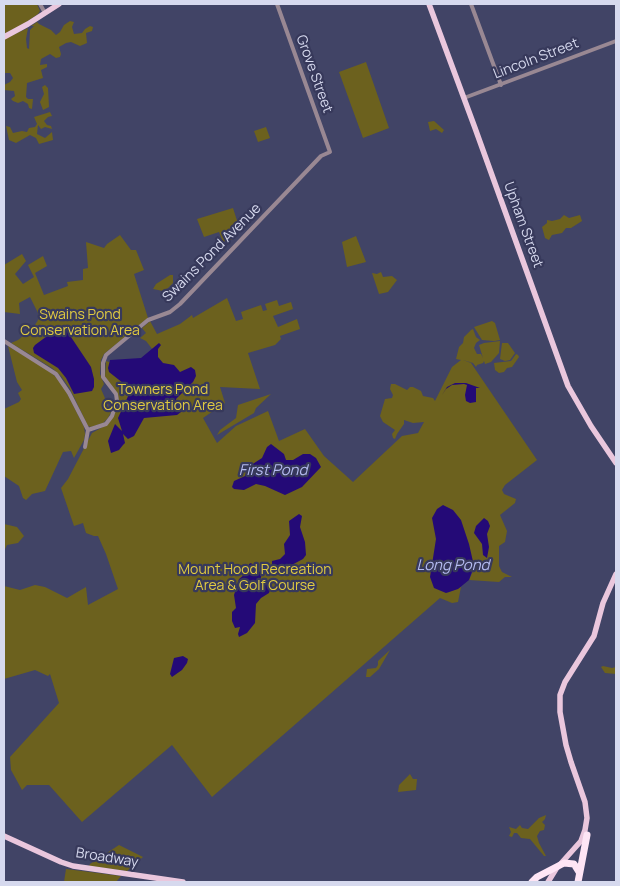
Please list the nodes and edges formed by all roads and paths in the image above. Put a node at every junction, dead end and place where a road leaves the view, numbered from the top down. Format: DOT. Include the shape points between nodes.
graph roads {
  1 [pos="40,4"];
  2 [pos="59,4"];
  3 [pos="277,4"];
  4 [pos="429,4"];
  5 [pos="471,4"];
  6 [pos="45,13"];
  7 [pos="4,37"];
  8 [pos="616,42"];
  9 [pos="501,85"];
  10 [pos="464,98"];
  11 [pos="330,152"];
  12 [pos="4,340"];
  13 [pos="88,430"];
  14 [pos="85,447"];
  15 [pos="616,462"];
  16 [pos="616,574"];
  17 [pos="570,757"];
  18 [pos="587,835"];
  19 [pos="4,836"];
  20 [pos="560,865"];
  21 [pos="579,872"];
  22 [pos="183,882"];
  23 [pos="533,882"];
  24 [pos="544,882"];
  25 [pos="548,882"];
  26 [pos="578,882"];
  1 -- 6 [label="street"];
  2 -- 6 [label="main road"];
  3 -- 11 [label="street, Grove Street"];
  4 -- 10 [label="main road, Upham Street"];
  5 -- 9 [label="street"];
  6 -- 7 [label="main road"];
  8 -- 9 [label="street, Lincoln Street"];
  9 -- 10 [label="street, Lincoln Street"];
  10 -- 15 [label="main road, Upham Street" via="568,386"];
  11 -- 13 [label="street, Swains Pond Avenue" via="321,156 180,304 170,312 148,320 106,355 103,377 116,394 117,403 106,424"];
  12 -- 13 [label="street" via="56,374"];
  13 -- 14 [label="street"];
  16 -- 17 [label="main road" via="593,638 561,690 560,712"];
  17 -- 18 [label="main road" via="588,801"];
  17 -- 20 [label="main road" via="585,802 587,821 583,837"];
  18 -- 20 [label="main road" via="576,853"];
  18 -- 21 [label="highway"];
  19 -- 22 [label="main road, Broadway" via="73,866"];
  20 -- 21 [label="highway" via="572,863"];
  20 -- 23 [label="highway"];
  20 -- 25 [label="main road"];
  21 -- 26 [label="highway"];
  23 -- 24 [label="highway" via="538,879"];
}
